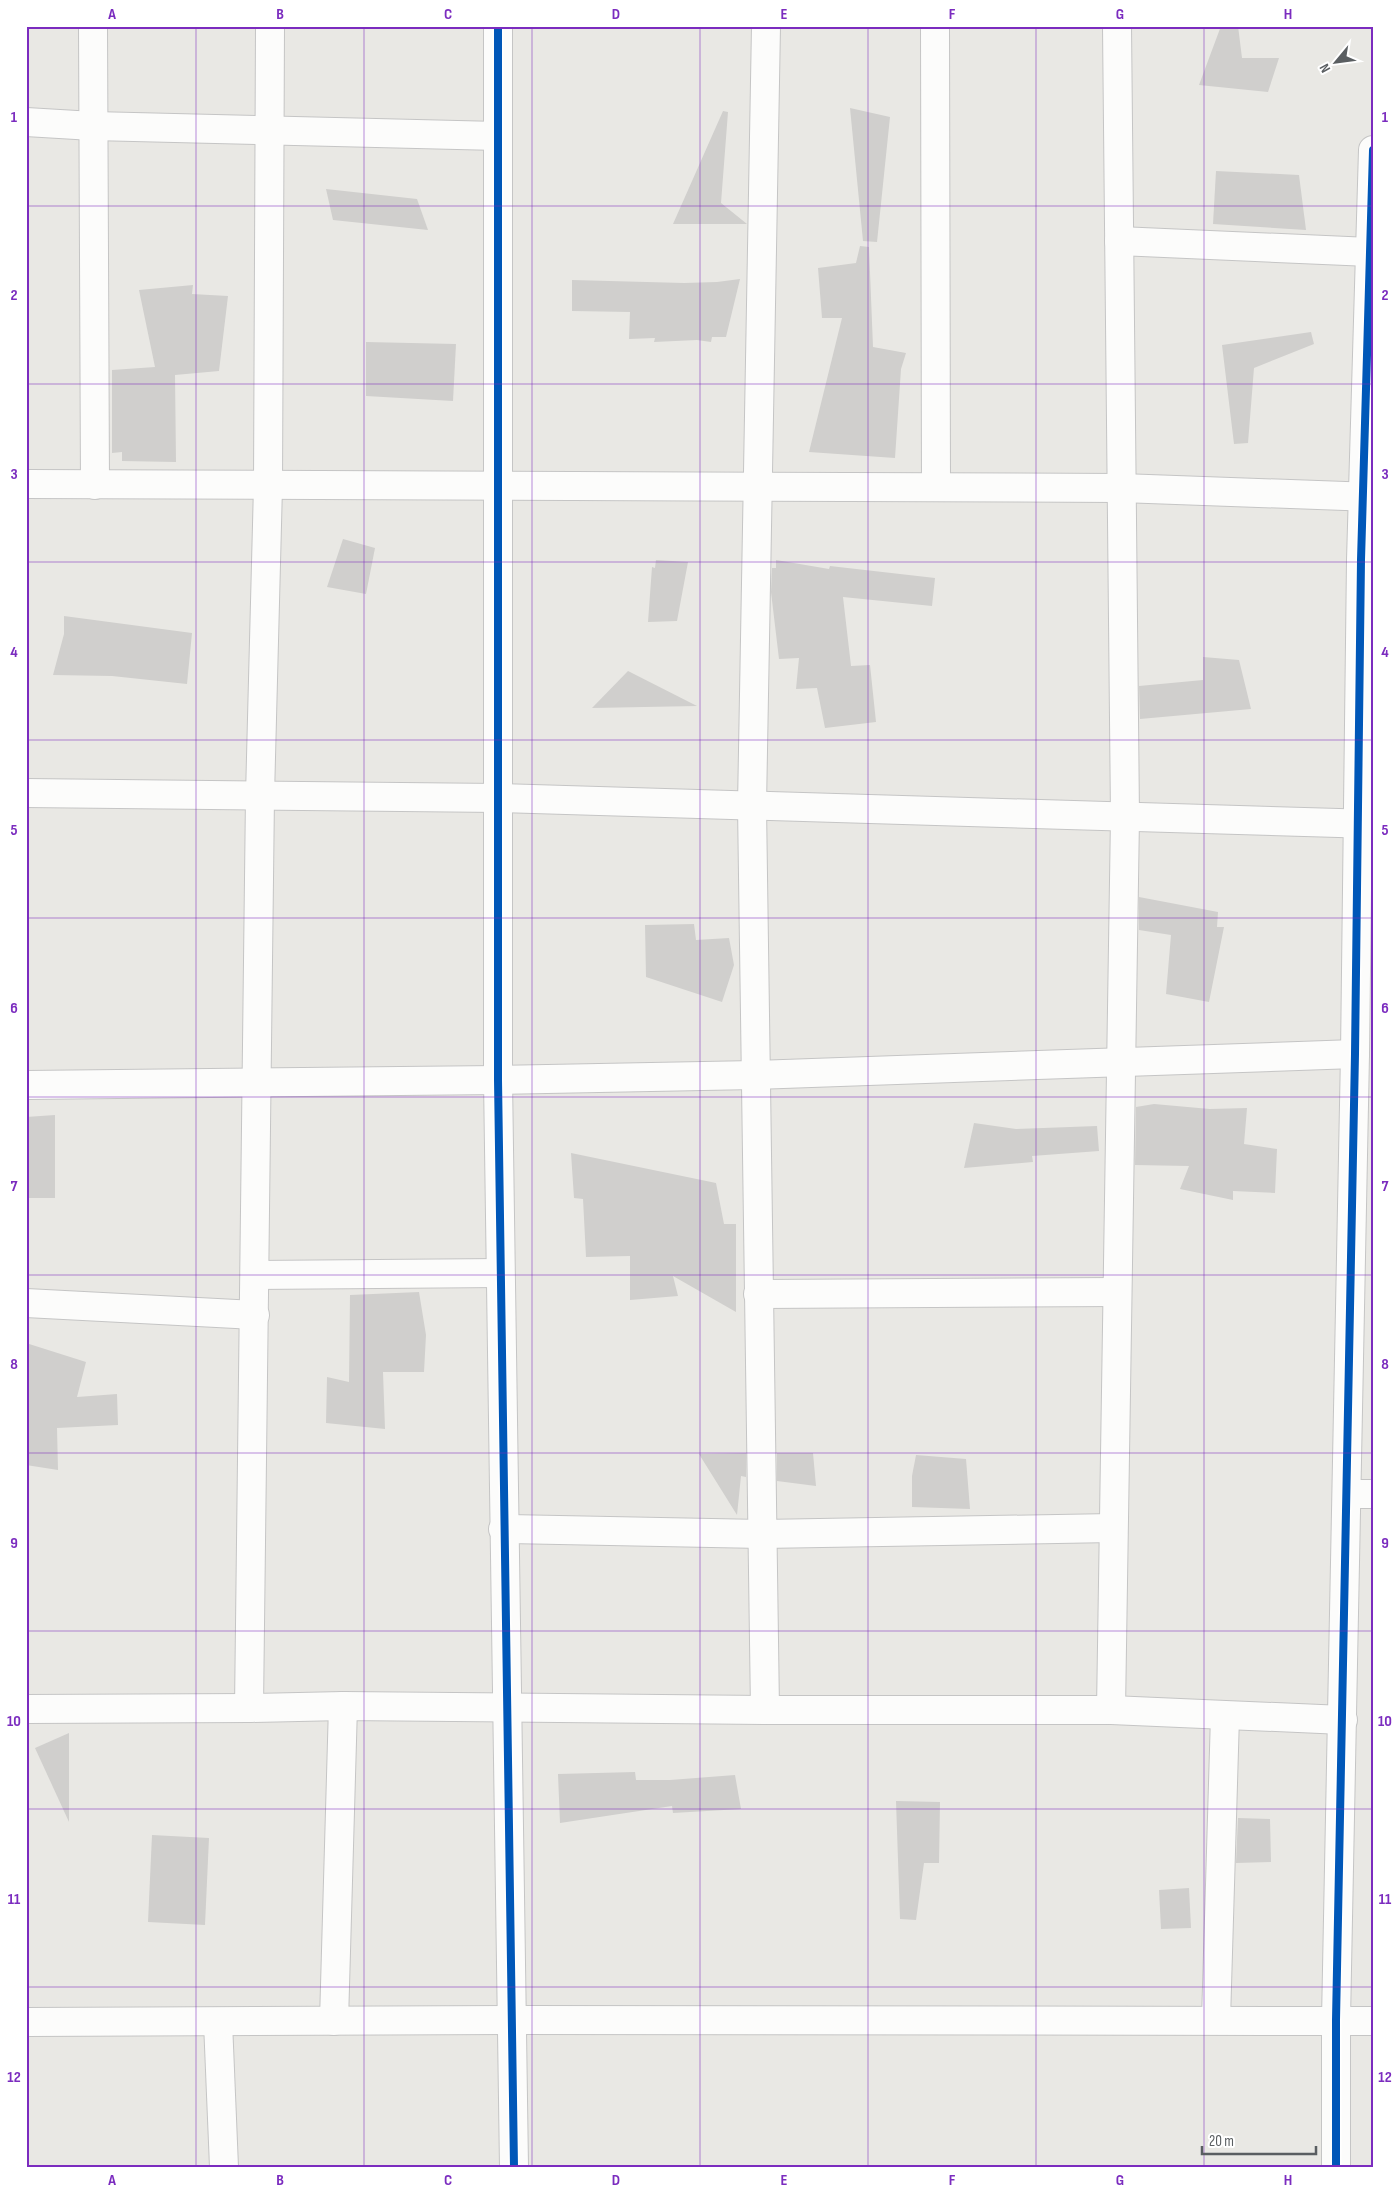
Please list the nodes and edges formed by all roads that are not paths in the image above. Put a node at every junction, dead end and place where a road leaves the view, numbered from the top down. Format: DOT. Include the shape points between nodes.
graph roads {
  1 [pos="92,26"];
  2 [pos="270,26"];
  3 [pos="498,26"];
  4 [pos="766,26"];
  5 [pos="935,26"];
  6 [pos="1117,26"];
  7 [pos="26,122"];
  8 [pos="93,126"];
  9 [pos="269,130"];
  10 [pos="498,136"];
  11 [pos="1373,150"];
  12 [pos="1119,241"];
  13 [pos="1370,252"];
  14 [pos="26,484"];
  15 [pos="95,485"];
  16 [pos="268,486"];
  17 [pos="498,486"];
  18 [pos="758,487"];
  19 [pos="936,487"];
  20 [pos="1122,488"];
  21 [pos="1368,496"];
  22 [pos="26,793"];
  23 [pos="260,796"];
  24 [pos="499,798"];
  25 [pos="752,806"];
  26 [pos="1125,817"];
  27 [pos="1366,824"];
  28 [pos="1355,1054"];
  29 [pos="1120,1062"];
  30 [pos="755,1074"];
  31 [pos="498,1080"];
  32 [pos="258,1082"];
  33 [pos="26,1085"];
  34 [pos="500,1273"];
  35 [pos="256,1275"];
  36 [pos="1117,1292"];
  37 [pos="758,1294"];
  38 [pos="26,1303"];
  39 [pos="255,1315"];
  40 [pos="1360,1494"];
  41 [pos="1113,1528"];
  42 [pos="503,1529"];
  43 [pos="762,1534"];
  44 [pos="343,1706"];
  45 [pos="249,1708"];
  46 [pos="506,1708"];
  47 [pos="26,1709"];
  48 [pos="765,1710"];
  49 [pos="1111,1710"];
  50 [pos="1225,1716"];
  51 [pos="1343,1720"];
  52 [pos="513,2020"];
  53 [pos="1216,2020"];
  54 [pos="1336,2020"];
  55 [pos="334,2021"];
  56 [pos="1373,2021"];
  57 [pos="26,2022"];
  58 [pos="218,2022"];
  59 [pos="224,2167"];
  60 [pos="514,2167"];
  61 [pos="1336,2167"];
  1 -- 8 [label="street"];
  2 -- 9 [label="street"];
  3 -- 10 [label="street"];
  4 -- 18 [label="street"];
  5 -- 19 [label="street"];
  6 -- 12 [label="street"];
  7 -- 8 [label="street"];
  8 -- 9 [label="street"];
  8 -- 15 [label="street"];
  9 -- 10 [label="street"];
  9 -- 16 [label="street"];
  10 -- 17 [label="street"];
  11 -- 13 [label="street"];
  12 -- 13 [label="street"];
  12 -- 20 [label="street"];
  13 -- 21 [label="street"];
  14 -- 15 [label="street"];
  15 -- 16 [label="street"];
  16 -- 17 [label="street"];
  16 -- 23 [label="street"];
  17 -- 18 [label="street"];
  17 -- 24 [label="street"];
  18 -- 19 [label="street"];
  18 -- 25 [label="street"];
  19 -- 20 [label="street"];
  20 -- 21 [label="street"];
  20 -- 26 [label="street"];
  21 -- 27 [label="street"];
  22 -- 23 [label="street"];
  23 -- 24 [label="street"];
  23 -- 32 [label="street"];
  24 -- 25 [label="street"];
  24 -- 31 [label="street"];
  25 -- 26 [label="street"];
  25 -- 30 [label="street"];
  26 -- 27 [label="street"];
  26 -- 29 [label="street"];
  27 -- 28 [label="street"];
  28 -- 29 [label="street"];
  28 -- 40 [label="street"];
  29 -- 30 [label="street"];
  29 -- 36 [label="street"];
  30 -- 31 [label="street"];
  30 -- 37 [label="street"];
  31 -- 32 [label="street"];
  31 -- 34 [label="street"];
  32 -- 33 [label="street"];
  32 -- 35 [label="street"];
  34 -- 35 [label="street"];
  34 -- 42 [label="street"];
  35 -- 39 [label="street"];
  36 -- 37 [label="street"];
  36 -- 41 [label="street"];
  37 -- 43 [label="street"];
  38 -- 39 [label="street"];
  39 -- 45 [label="street"];
  40 -- 51 [label="street"];
  41 -- 43 [label="street"];
  41 -- 49 [label="street"];
  42 -- 43 [label="street"];
  42 -- 46 [label="street"];
  43 -- 48 [label="street"];
  44 -- 45 [label="street"];
  44 -- 46 [label="street"];
  44 -- 55 [label="street"];
  45 -- 47 [label="street"];
  46 -- 48 [label="street"];
  46 -- 52 [label="street"];
  48 -- 49 [label="street"];
  49 -- 50 [label="street"];
  50 -- 51 [label="street"];
  50 -- 53 [label="street"];
  51 -- 54 [label="street"];
  52 -- 53 [label="street"];
  52 -- 55 [label="street"];
  52 -- 60 [label="street"];
  53 -- 54 [label="street"];
  54 -- 56 [label="street"];
  54 -- 61 [label="street"];
  55 -- 58 [label="street"];
  57 -- 58 [label="street"];
  58 -- 59 [label="street"];
}
